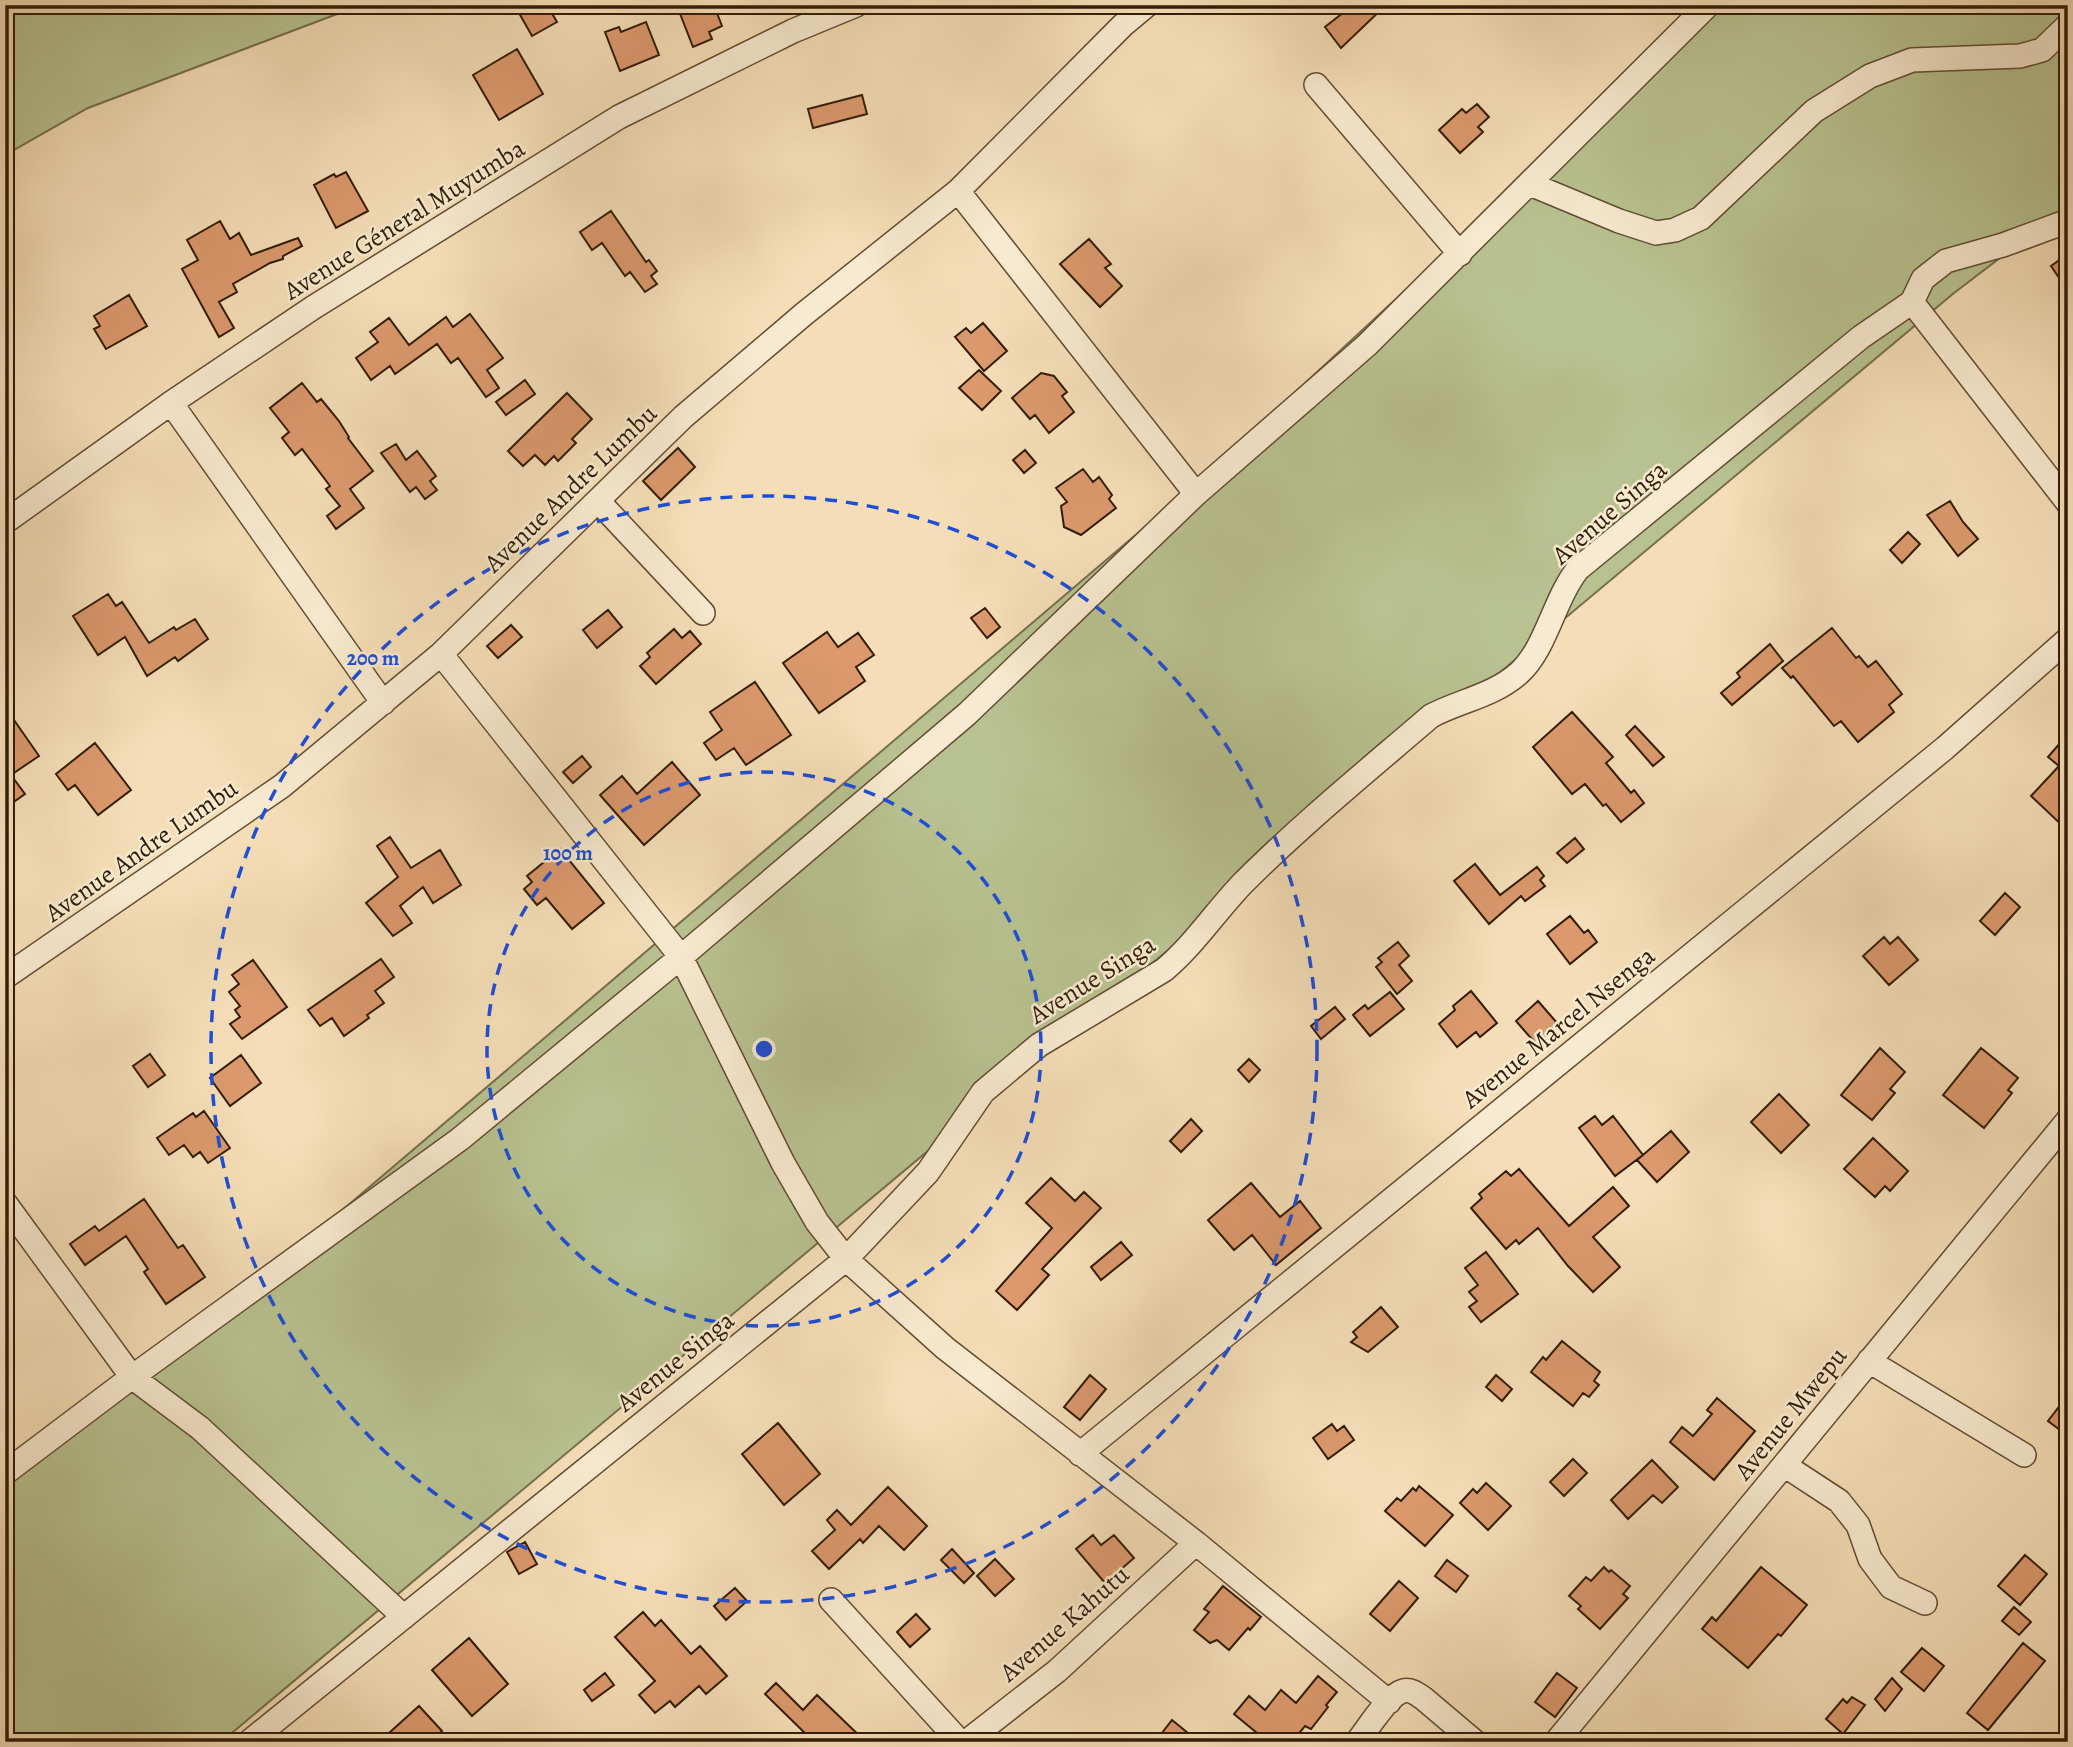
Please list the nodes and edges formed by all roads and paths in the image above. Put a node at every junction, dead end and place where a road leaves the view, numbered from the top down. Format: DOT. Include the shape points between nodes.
graph roads {
  1 [pos="856,5"];
  2 [pos="1147,5"];
  3 [pos="1708,5"];
  4 [pos="2068,25"];
  5 [pos="1316,85"];
  6 [pos="1531,184"];
  7 [pos="958,191"];
  8 [pos="2068,221"];
  9 [pos="1460,254"];
  10 [pos="1912,302"];
  11 [pos="172,403"];
  12 [pos="1196,494"];
  13 [pos="598,501"];
  14 [pos="2068,503"];
  15 [pos="5,522"];
  16 [pos="703,613"];
  17 [pos="2068,639"];
  18 [pos="441,654"];
  19 [pos="383,703"];
  20 [pos="681,957"];
  21 [pos="5,977"];
  22 [pos="2068,1120"];
  23 [pos="5,1203"];
  24 [pos="846,1259"];
  25 [pos="1869,1361"];
  26 [pos="132,1377"];
  27 [pos="1080,1454"];
  28 [pos="2024,1455"];
  29 [pos="1784,1465"];
  30 [pos="5,1474"];
  31 [pos="1196,1543"];
  32 [pos="831,1600"];
  33 [pos="1925,1603"];
  34 [pos="404,1617"];
  35 [pos="1389,1702"];
  36 [pos="249,1742"];
  37 [pos="960,1742"];
  38 [pos="966,1742"];
  39 [pos="1357,1742"];
  40 [pos="1475,1742"];
  41 [pos="1556,1742"];
  1 -- 11 [label="street, Avenue Géneral Muyumba" via="619,117 314,307"];
  2 -- 7 [label="street, Avenue Andre Lumbu"];
  3 -- 6 [label="street"];
  4 -- 6 [label="street" via="2042,50 2020,56 1912,60 1870,76 1814,111 1701,218 1675,230 1656,233"];
  5 -- 9 [label="street"];
  6 -- 9 [label="street"];
  7 -- 12 [label="street"];
  7 -- 13 [label="street, Avenue Andre Lumbu" via="693,408"];
  8 -- 10 [label="street, Avenue Singa" via="1946,261 1923,279"];
  9 -- 12 [label="street" via="1367,345"];
  10 -- 14 [label="street"];
  10 -- 24 [label="street, Avenue Singa" via="1861,337 1578,569 1519,673 1474,700 1430,716 1287,841 1164,970 1039,1045 984,1092 928,1172"];
  11 -- 15 [label="street, Avenue Géneral Muyumba"];
  11 -- 19 [label="street"];
  12 -- 20 [label="street" via="967,714"];
  13 -- 16 [label="street"];
  13 -- 18 [label="street, Avenue Andre Lumbu"];
  17 -- 27 [label="street, Avenue Marcel Nsenga" via="1945,748"];
  18 -- 19 [label="street, Avenue Andre Lumbu"];
  18 -- 20 [label="street"];
  19 -- 21 [label="street, Avenue Andre Lumbu" via="282,786"];
  20 -- 24 [label="street" via="783,1163 817,1222"];
  20 -- 26 [label="street" via="460,1139"];
  22 -- 25 [label="street, Avenue Mwepu"];
  23 -- 26 [label="street"];
  24 -- 27 [label="street" via="945,1348"];
  24 -- 34 [label="street, Avenue Singa"];
  25 -- 28 [label="street"];
  25 -- 29 [label="street, Avenue Mwepu"];
  26 -- 30 [label="street"];
  26 -- 34 [label="street" via="200,1429"];
  27 -- 31 [label="street"];
  29 -- 33 [label="street" via="1839,1501 1858,1525 1870,1559 1891,1587"];
  29 -- 41 [label="street, Avenue Mwepu"];
  31 -- 35 [label="street"];
  31 -- 38 [label="street, Avenue Kahutu" via="1057,1671"];
  32 -- 37 [label="street"];
  34 -- 36 [label="street, Avenue Singa"];
  35 -- 39 [label="street"];
  35 -- 40 [label="street" via="1405,1690 1416,1693"];
}
